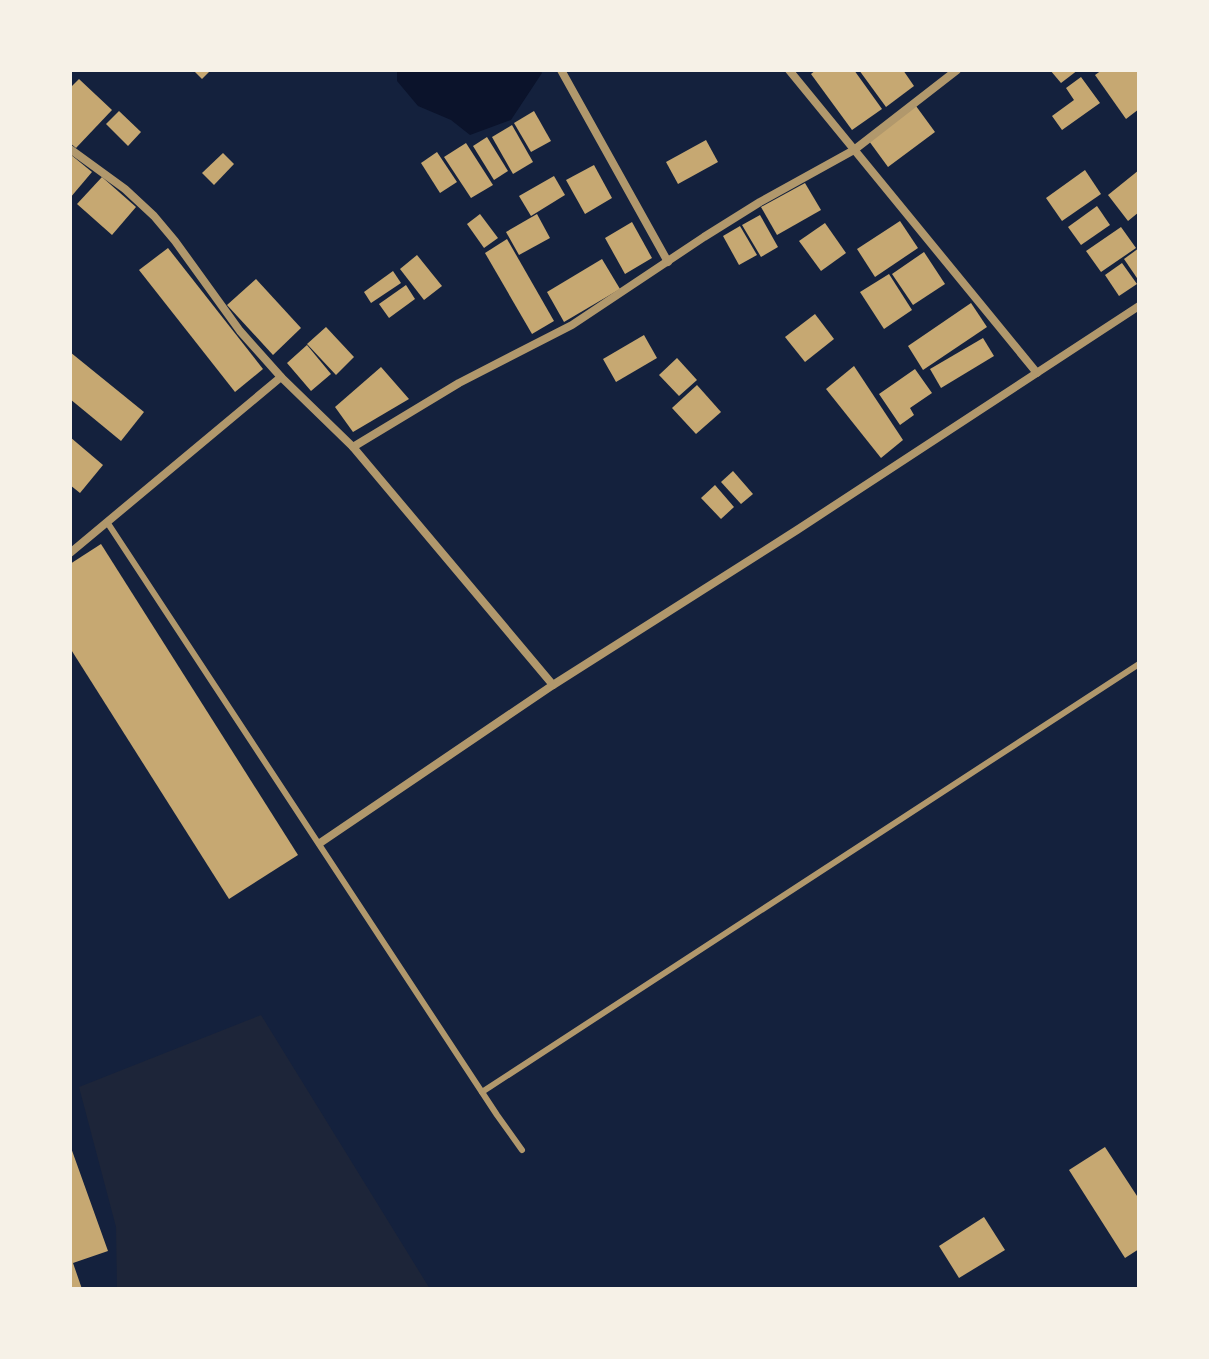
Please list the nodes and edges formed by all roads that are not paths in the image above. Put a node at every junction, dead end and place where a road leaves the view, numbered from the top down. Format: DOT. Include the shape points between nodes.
graph roads {
  1 [pos="561,70"];
  2 [pos="789,70"];
  3 [pos="957,70"];
  4 [pos="70,149"];
  5 [pos="854,150"];
  6 [pos="668,262"];
  7 [pos="1139,306"];
  8 [pos="1037,373"];
  9 [pos="281,377"];
  10 [pos="353,447"];
  11 [pos="107,522"];
  12 [pos="70,553"];
  13 [pos="1139,664"];
  14 [pos="553,685"];
  15 [pos="320,843"];
  16 [pos="482,1092"];
  17 [pos="522,1150"];
  1 -- 6 [label="street"];
  2 -- 5 [label="street"];
  3 -- 5 [label="street"];
  4 -- 9 [label="street" via="154,216 224,312"];
  5 -- 6 [label="street"];
  5 -- 8 [label="street"];
  6 -- 10 [label="street" via="572,325 459,383"];
  7 -- 8 [label="street"];
  8 -- 14 [label="street"];
  9 -- 10 [label="street"];
  9 -- 11 [label="street"];
  10 -- 14 [label="street"];
  11 -- 12 [label="street"];
  11 -- 15 [label="lane"];
  13 -- 16 [label="lane"];
  14 -- 15 [label="street"];
  15 -- 16 [label="lane"];
  16 -- 17 [label="lane"];
}
